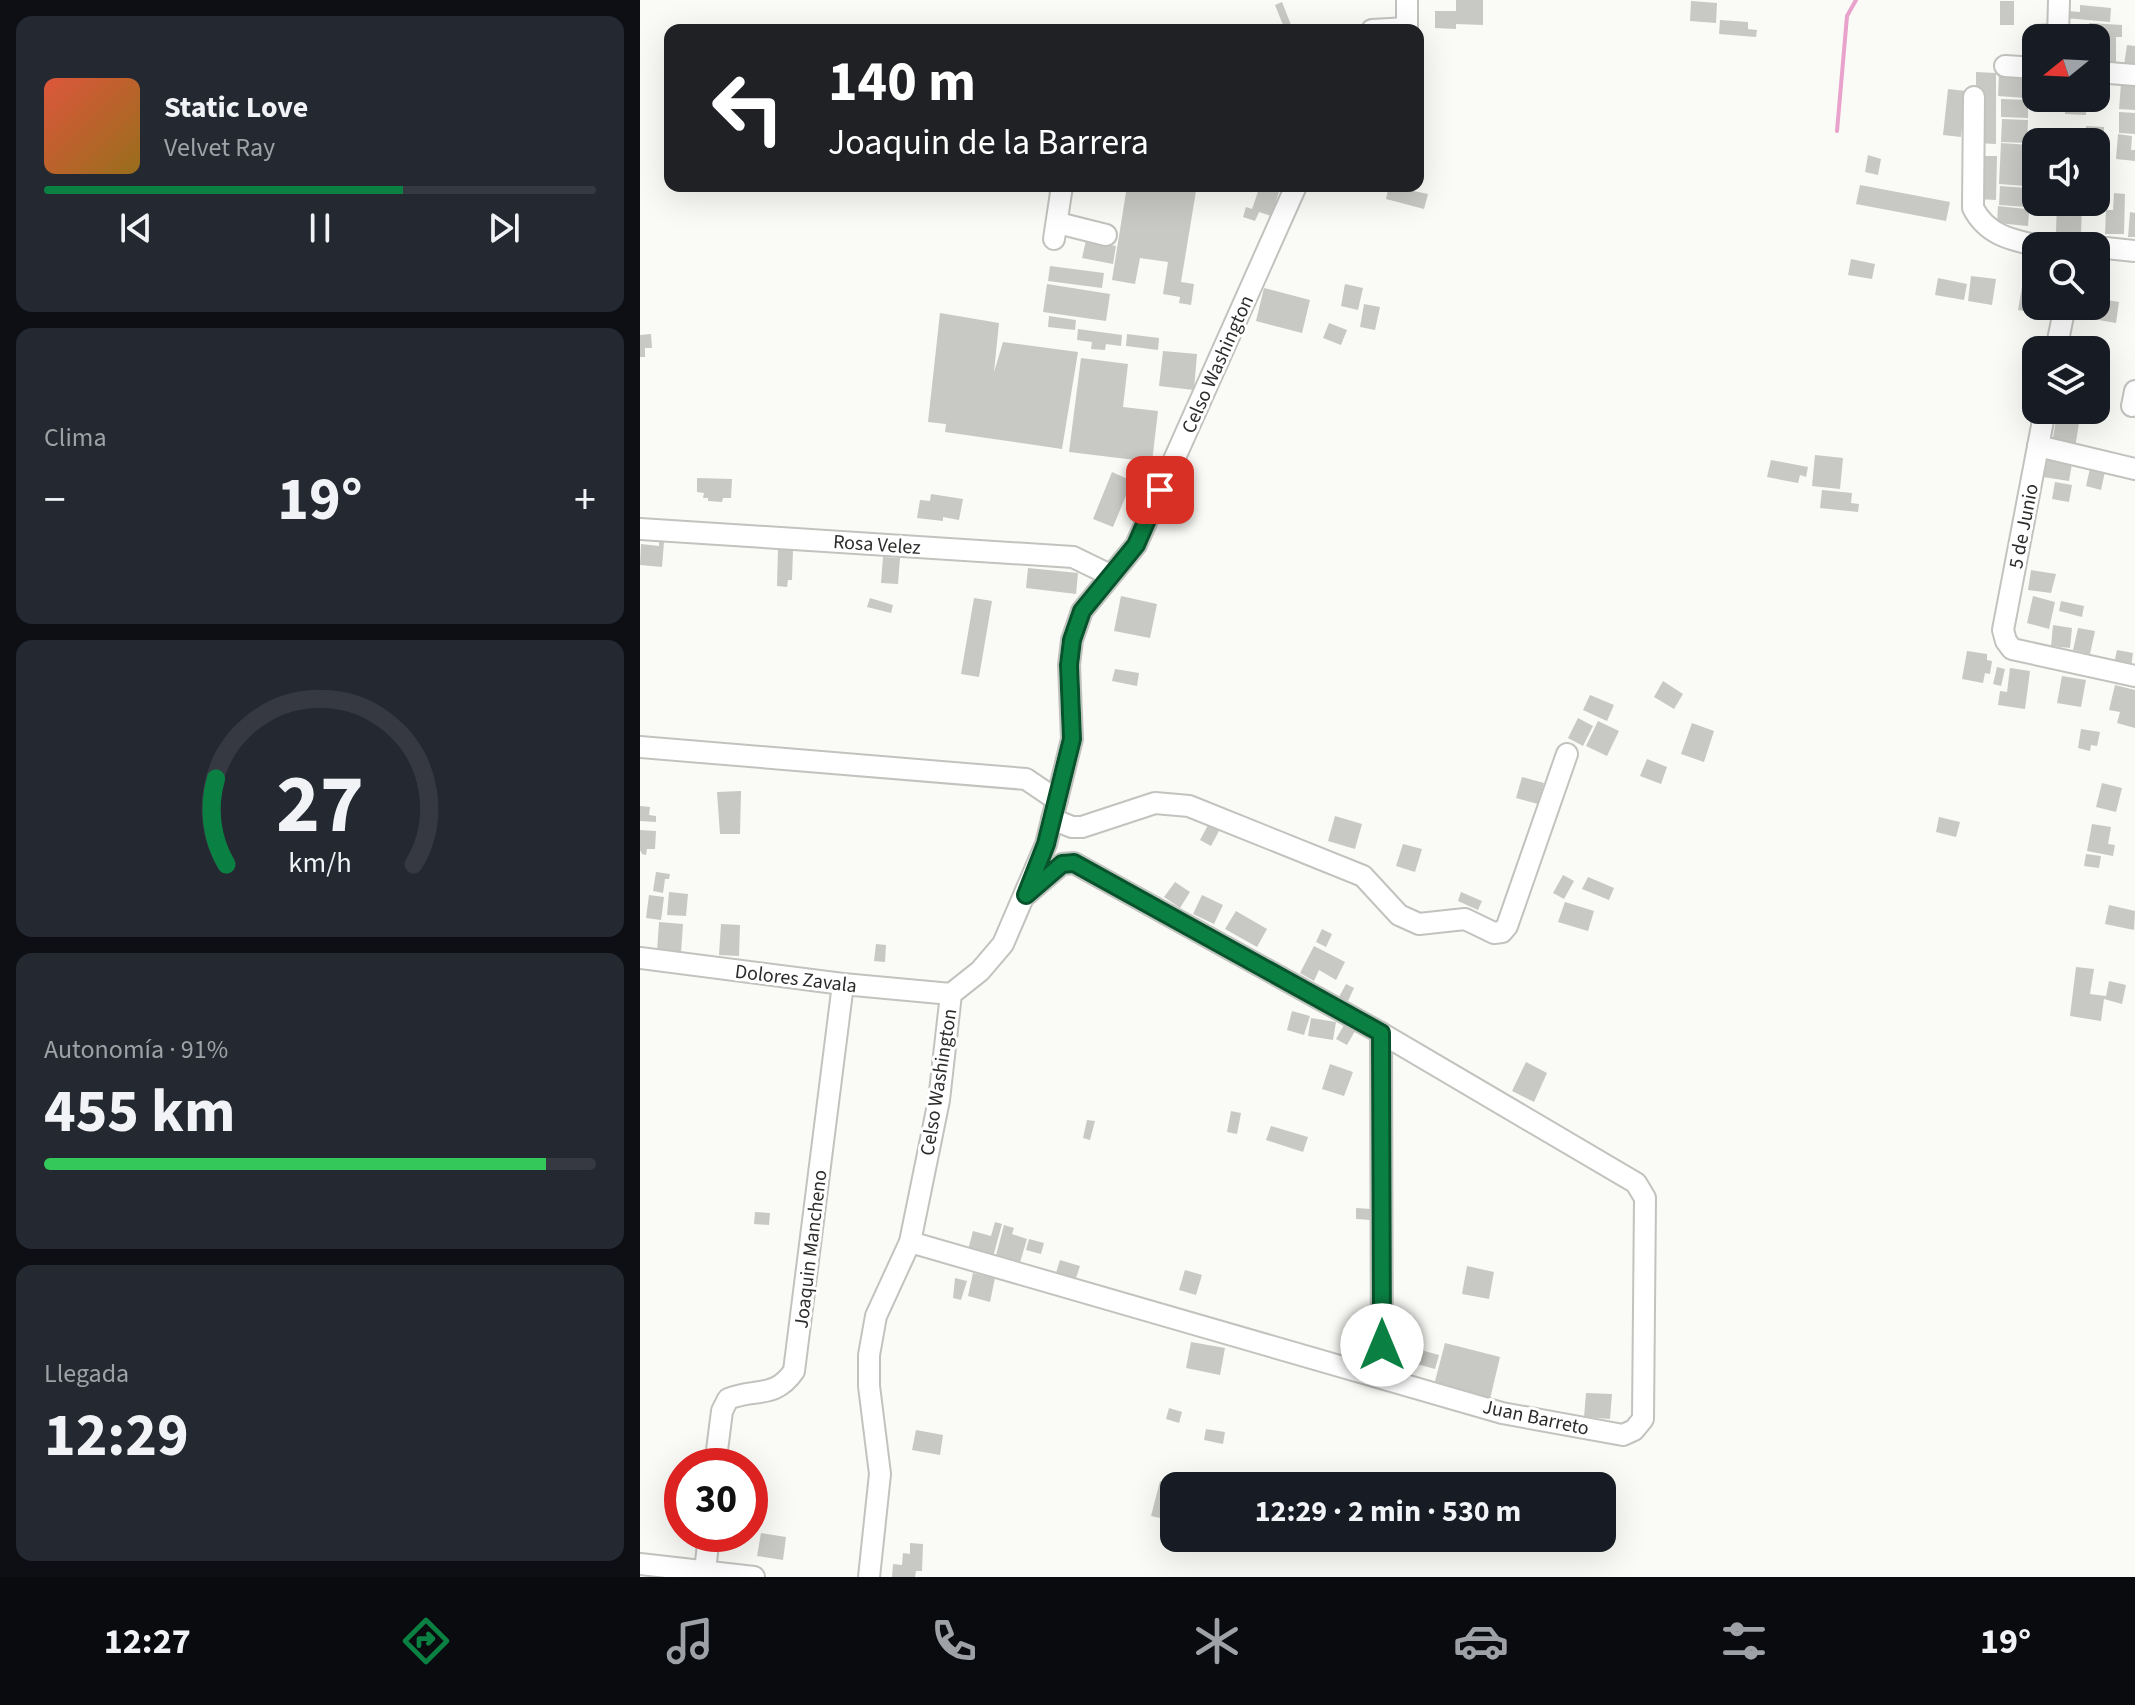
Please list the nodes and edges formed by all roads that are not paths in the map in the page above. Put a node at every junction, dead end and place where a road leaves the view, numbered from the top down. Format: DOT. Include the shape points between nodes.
graph roads {
  1 [pos="1407,0"];
  2 [pos="2059,0"];
  3 [pos="1407,24"];
  4 [pos="2058,24"];
  5 [pos="2005,66"];
  6 [pos="2022,67"];
  7 [pos="2110,73"];
  8 [pos="2135,75"];
  9 [pos="1974,97"];
  10 [pos="1061,192"];
  11 [pos="1293,192"];
  12 [pos="1106,235"];
  13 [pos="2022,243"];
  14 [pos="2110,248"];
  15 [pos="2135,251"];
  16 [pos="2042,424"];
  17 [pos="2038,446"];
  18 [pos="2135,469"];
  19 [pos="640,529"];
  20 [pos="1110,575"];
  21 [pos="2135,676"];
  22 [pos="640,747"];
  23 [pos="1567,754"];
  24 [pos="1054,809"];
  25 [pos="1026,895"];
  26 [pos="640,958"];
  27 [pos="843,984"];
  28 [pos="951,994"];
  29 [pos="1381,1033"];
  30 [pos="910,1242"];
  31 [pos="1382,1376"];
  32 [pos="717,1448"];
  33 [pos="707,1552"];
  34 [pos="640,1564"];
  35 [pos="705,1572"];
  36 [pos="754,1577"];
  37 [pos="869,1577"];
  1 -- 3 [label="street"];
  2 -- 4 [label="street"];
  5 -- 6 [label="street"];
  7 -- 8 [label="street"];
  9 -- 13 [label="street" via="1973,208 2002,239"];
  10 -- 12 [label="street" via="1056,231"];
  11 -- 20 [label="street, Celso Washington" via="1136,545"];
  14 -- 15 [label="street"];
  16 -- 17 [label="street, 5 de Junio"];
  17 -- 18 [label="street"];
  17 -- 21 [label="street, 5 de Junio" via="2003,630 2006,641 2012,649"];
  19 -- 20 [label="street, Rosa Velez" via="1073,557"];
  20 -- 24 [label="street, Celso Washington" via="1082,611 1072,640 1072,739"];
  22 -- 24 [label="street" via="1026,779"];
  23 -- 24 [label="street" via="1507,926 1494,933 1465,919 1419,924 1399,915 1363,876 1189,806 1155,803 1082,827 1072,827"];
  24 -- 25 [label="street, Celso Washington"];
  25 -- 28 [label="street, Celso Washington" via="1003,944"];
  25 -- 29 [label="street" via="1062,864 1074,863"];
  26 -- 27 [label="street, Dolores Zavala"];
  27 -- 28 [label="street, Dolores Zavala"];
  27 -- 32 [label="street, Joaquin Mancheno" via="794,1371 773,1390 728,1399"];
  28 -- 30 [label="street, Celso Washington" via="939,1100"];
  29 -- 31 [label="street"];
  29 -- 31 [label="street, Juan Barreto" via="1642,1189 1643,1419 1623,1435 1502,1413"];
  30 -- 31 [label="street, Juan Barreto"];
  30 -- 37 [label="street, Celso Washington" via="876,1316 869,1355 880,1474"];
  33 -- 35 [label="street"];
  34 -- 35 [label="street"];
  35 -- 36 [label="street"];
}
